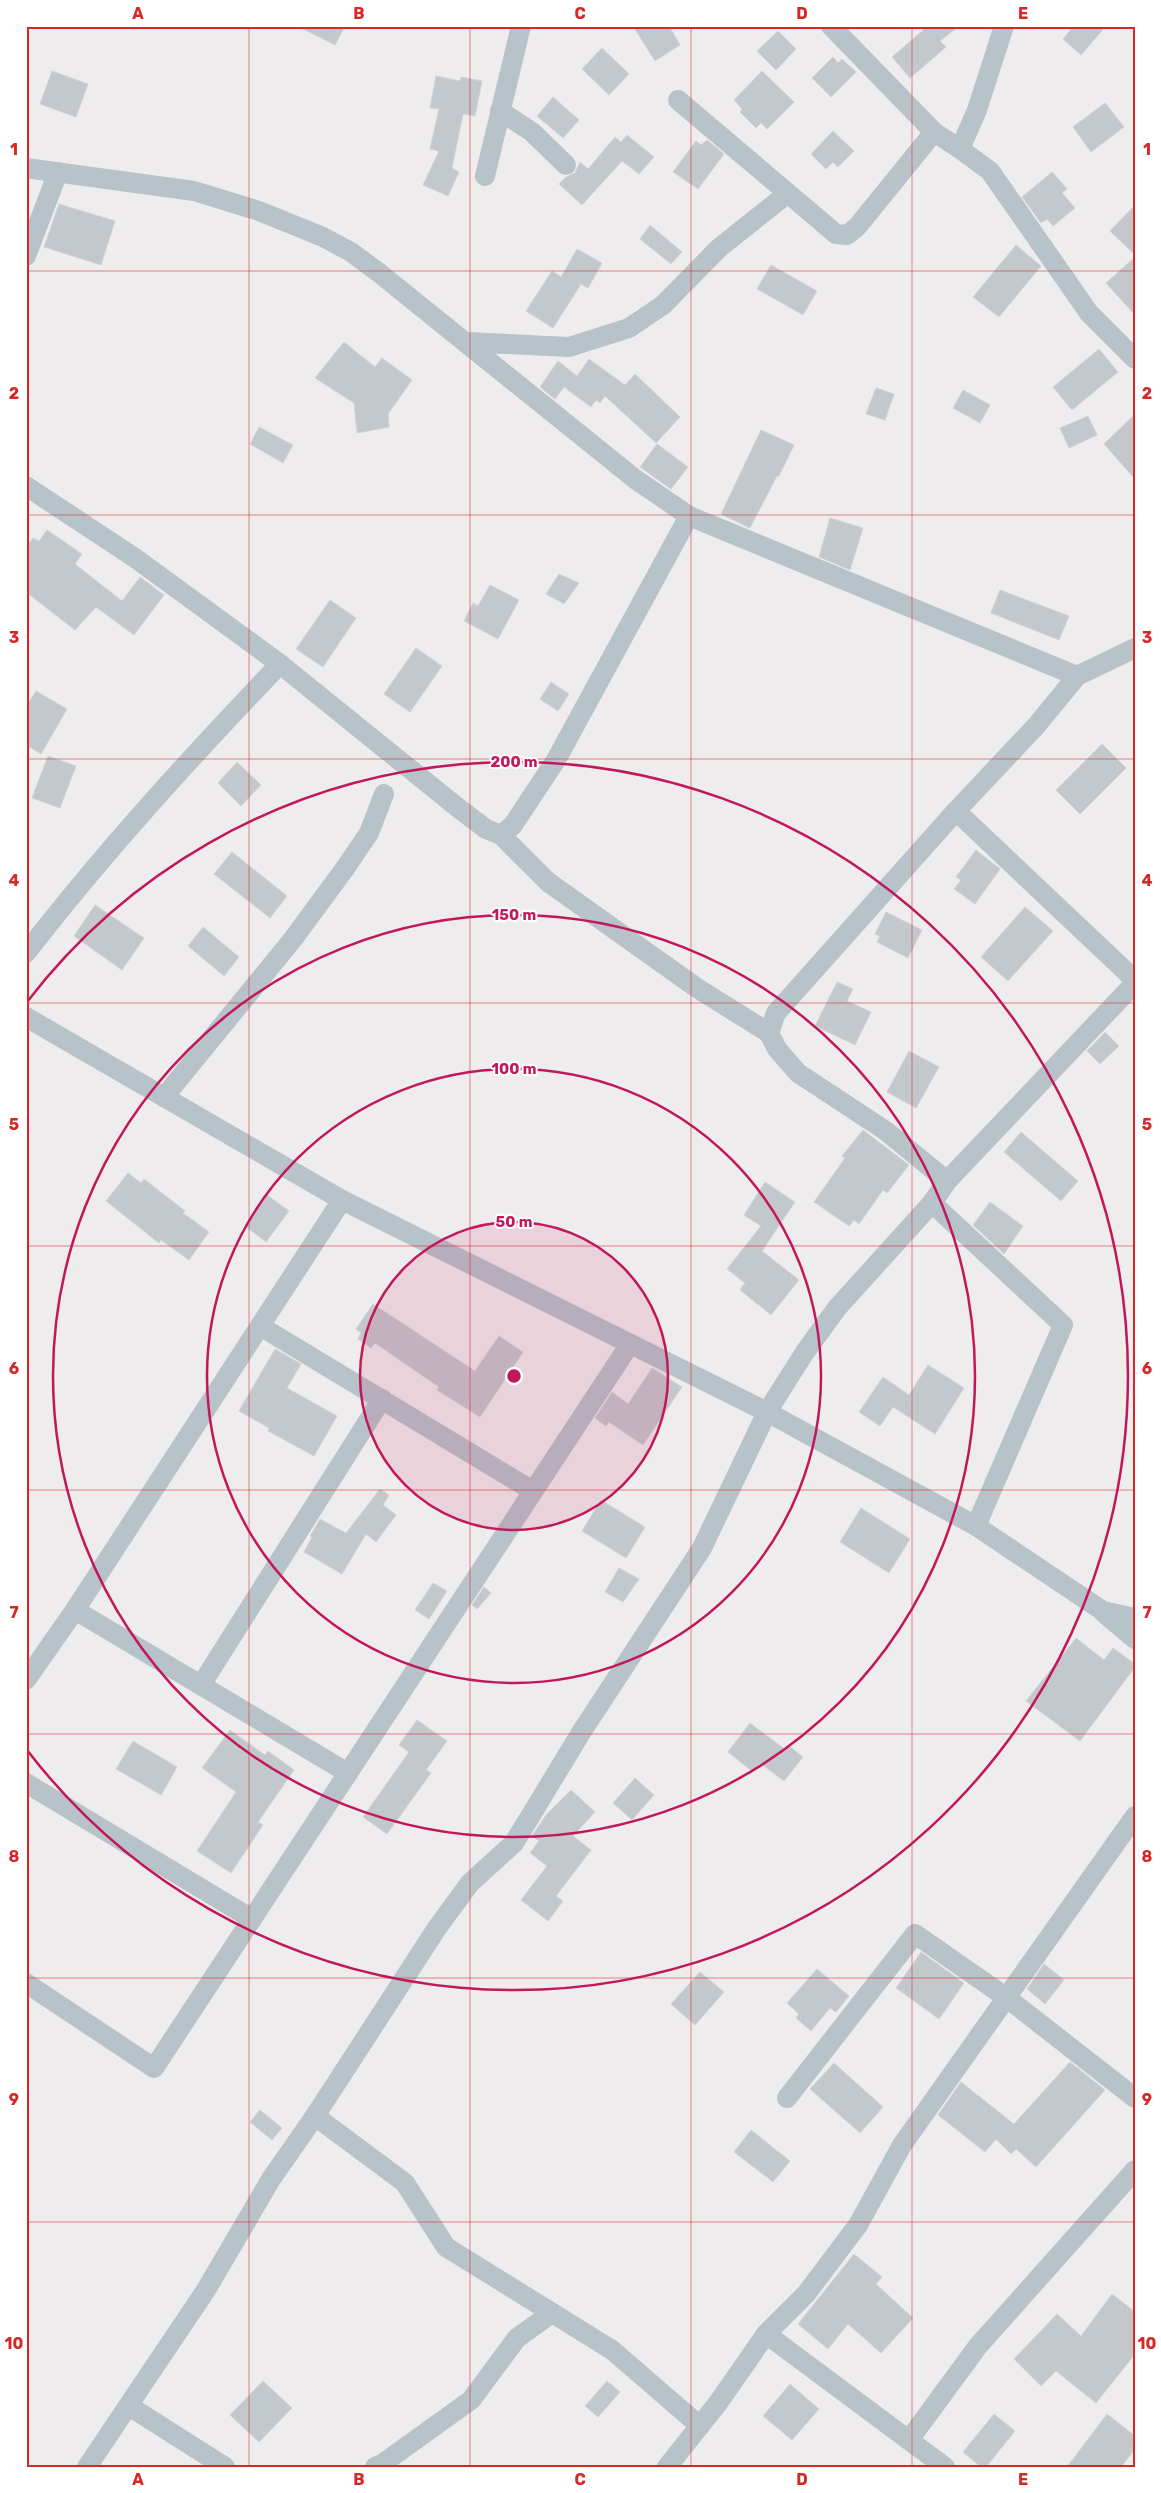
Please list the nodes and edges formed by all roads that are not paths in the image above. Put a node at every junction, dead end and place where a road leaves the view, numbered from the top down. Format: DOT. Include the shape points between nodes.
graph roads {
  1 [pos="521,26"];
  2 [pos="831,26"];
  3 [pos="1004,26"];
  4 [pos="678,100"];
  5 [pos="500,111"];
  6 [pos="934,132"];
  7 [pos="960,149"];
  8 [pos="566,165"];
  9 [pos="26,168"];
  10 [pos="58,172"];
  11 [pos="485,176"];
  12 [pos="787,194"];
  13 [pos="26,256"];
  14 [pos="466,342"];
  15 [pos="1135,359"];
  16 [pos="26,486"];
  17 [pos="690,516"];
  18 [pos="1135,648"];
  19 [pos="280,664"];
  20 [pos="1076,676"];
  21 [pos="384,794"];
  22 [pos="956,811"];
  23 [pos="501,835"];
  24 [pos="26,953"];
  25 [pos="1135,982"];
  26 [pos="26,1016"];
  27 [pos="769,1033"];
  28 [pos="164,1097"];
  29 [pos="947,1181"];
  30 [pos="342,1200"];
  31 [pos="932,1203"];
  32 [pos="260,1326"];
  33 [pos="630,1344"];
  34 [pos="382,1399"];
  35 [pos="767,1412"];
  36 [pos="533,1491"];
  37 [pos="976,1526"];
  38 [pos="75,1610"];
  39 [pos="1103,1611"];
  40 [pos="1135,1618"];
  41 [pos="1135,1639"];
  42 [pos="26,1680"];
  43 [pos="201,1685"];
  44 [pos="348,1773"];
  45 [pos="26,1783"];
  46 [pos="1135,1816"];
  47 [pos="252,1919"];
  48 [pos="26,1984"];
  49 [pos="1007,1998"];
  50 [pos="786,2098"];
  51 [pos="1135,2098"];
  52 [pos="315,2116"];
  53 [pos="1135,2170"];
  54 [pos="552,2313"];
  55 [pos="766,2334"];
  56 [pos="129,2406"];
  57 [pos="700,2426"];
  58 [pos="909,2440"];
  59 [pos="87,2467"];
  60 [pos="225,2467"];
  61 [pos="375,2467"];
  62 [pos="667,2467"];
  63 [pos="945,2467"];
  1 -- 5 [label="street"];
  2 -- 6 [label="street"];
  3 -- 7 [label="street" via="977,110"];
  4 -- 12 [label="street"];
  5 -- 8 [label="street" via="532,132"];
  5 -- 11 [label="street"];
  6 -- 7 [label="street"];
  6 -- 12 [label="street" via="847,235 836,234"];
  7 -- 15 [label="street" via="990,171 1089,313"];
  9 -- 10 [label="street"];
  10 -- 13 [label="street"];
  10 -- 14 [label="street" via="194,191 258,211 323,238 351,252"];
  12 -- 14 [label="street" via="719,248 663,305 629,328 570,347"];
  14 -- 17 [label="street" via="635,479"];
  16 -- 19 [label="street" via="135,558"];
  17 -- 20 [label="street"];
  17 -- 23 [label="street" via="546,776 513,825"];
  18 -- 20 [label="street"];
  19 -- 23 [label="street" via="457,807 486,829"];
  19 -- 24 [label="street" via="196,751 87,875"];
  20 -- 22 [label="street" via="1036,726"];
  21 -- 28 [label="street" via="369,833 346,867"];
  22 -- 25 [label="street"];
  22 -- 27 [label="street" via="776,1013"];
  23 -- 27 [label="street" via="548,882 697,988"];
  25 -- 29 [label="street"];
  26 -- 28 [label="street"];
  27 -- 29 [label="street" via="777,1049 798,1073 886,1131"];
  28 -- 30 [label="street"];
  29 -- 31 [label="street"];
  30 -- 32 [label="street"];
  30 -- 33 [label="street"];
  31 -- 35 [label="street" via="837,1308"];
  31 -- 37 [label="street" via="1063,1325"];
  32 -- 34 [label="street"];
  32 -- 38 [label="street"];
  33 -- 35 [label="street"];
  33 -- 36 [label="street"];
  34 -- 36 [label="street"];
  34 -- 43 [label="street"];
  35 -- 37 [label="street"];
  35 -- 52 [label="street" via="702,1548 582,1731 514,1843 470,1883 437,1928"];
  36 -- 44 [label="street"];
  37 -- 39 [label="street"];
  38 -- 42 [label="street"];
  38 -- 43 [label="street"];
  39 -- 40 [label="street"];
  39 -- 41 [label="street"];
  43 -- 44 [label="street"];
  44 -- 47 [label="street"];
  45 -- 47 [label="street"];
  46 -- 49 [label="street"];
  47 -- 48 [label="street" via="154,2068"];
  49 -- 50 [label="street" via="915,1934"];
  49 -- 51 [label="street"];
  49 -- 55 [label="street" via="902,2145 858,2225 806,2294"];
  52 -- 54 [label="street" via="405,2183 446,2247"];
  52 -- 56 [label="street" via="270,2179 206,2290"];
  53 -- 58 [label="street" via="978,2346"];
  54 -- 57 [label="street" via="612,2350"];
  54 -- 61 [label="street" via="517,2338 471,2400"];
  55 -- 57 [label="street"];
  55 -- 58 [label="street"];
  56 -- 59 [label="street"];
  56 -- 60 [label="street"];
  57 -- 62 [label="street"];
  58 -- 63 [label="street"];
}
